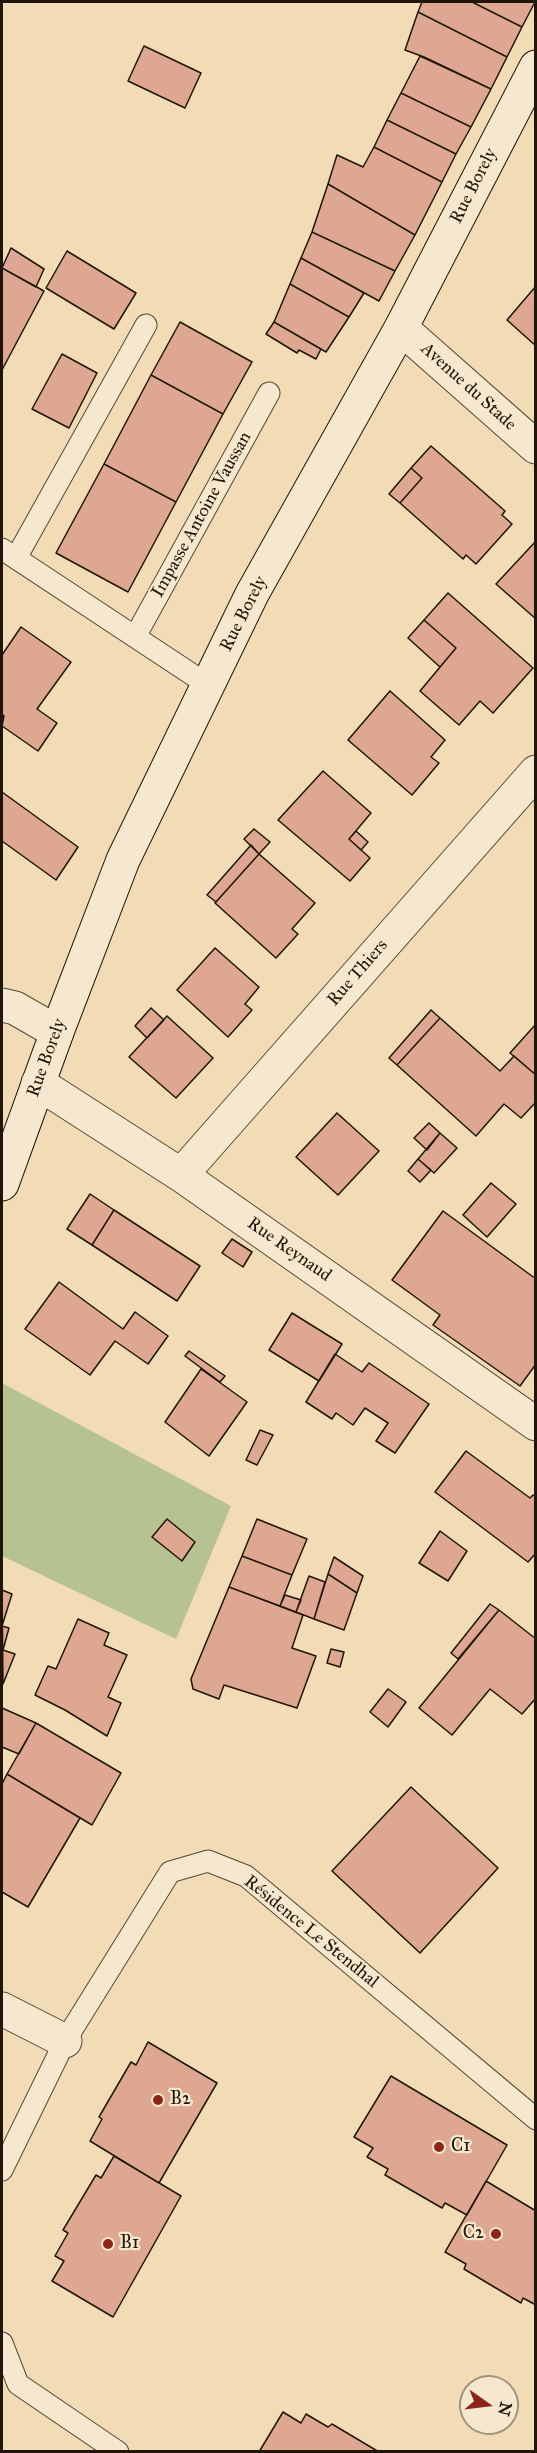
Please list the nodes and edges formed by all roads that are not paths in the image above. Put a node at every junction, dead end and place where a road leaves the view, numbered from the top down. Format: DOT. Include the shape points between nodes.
graph roads {
  1 [pos="536,67"];
  2 [pos="146,325"];
  3 [pos="401,328"];
  4 [pos="269,393"];
  5 [pos="536,447"];
  6 [pos="9,554"];
  7 [pos="135,637"];
  8 [pos="208,685"];
  9 [pos="536,771"];
  10 [pos="2,1005"];
  11 [pos="57,1032"];
  12 [pos="38,1083"];
  13 [pos="181,1174"];
  14 [pos="2,1184"];
  15 [pos="536,1424"];
  16 [pos="2,2009"];
  17 [pos="65,2040"];
  18 [pos="536,2119"];
  19 [pos="2,2170"];
  20 [pos="2,2343"];
  21 [pos="118,2451"];
  1 -- 3 [label="street, Rue Borely"];
  2 -- 6 [label="lane"];
  3 -- 5 [label="street, Avenue du Stade"];
  3 -- 8 [label="street, Rue Borely" via="252,594"];
  4 -- 7 [label="lane, Impasse Antoine Vaussan"];
  6 -- 7 [label="lane"];
  7 -- 8 [label="lane"];
  8 -- 11 [label="street, Rue Borely" via="123,860"];
  9 -- 13 [label="street, Rue Thiers"];
  10 -- 11 [label="street" via="15,1008"];
  11 -- 12 [label="street, Rue Borely"];
  12 -- 13 [label="street, Rue Reynaud"];
  12 -- 14 [label="street, Rue Borely"];
  13 -- 15 [label="street, Rue Reynaud"];
  16 -- 17 [label="street"];
  17 -- 18 [label="lane, Résidence Le Stendhal" via="170,1872 208,1861 246,1876"];
  17 -- 19 [label="lane, Résidence Le Stendhal"];
  20 -- 21 [label="lane" via="18,2384"];
}
